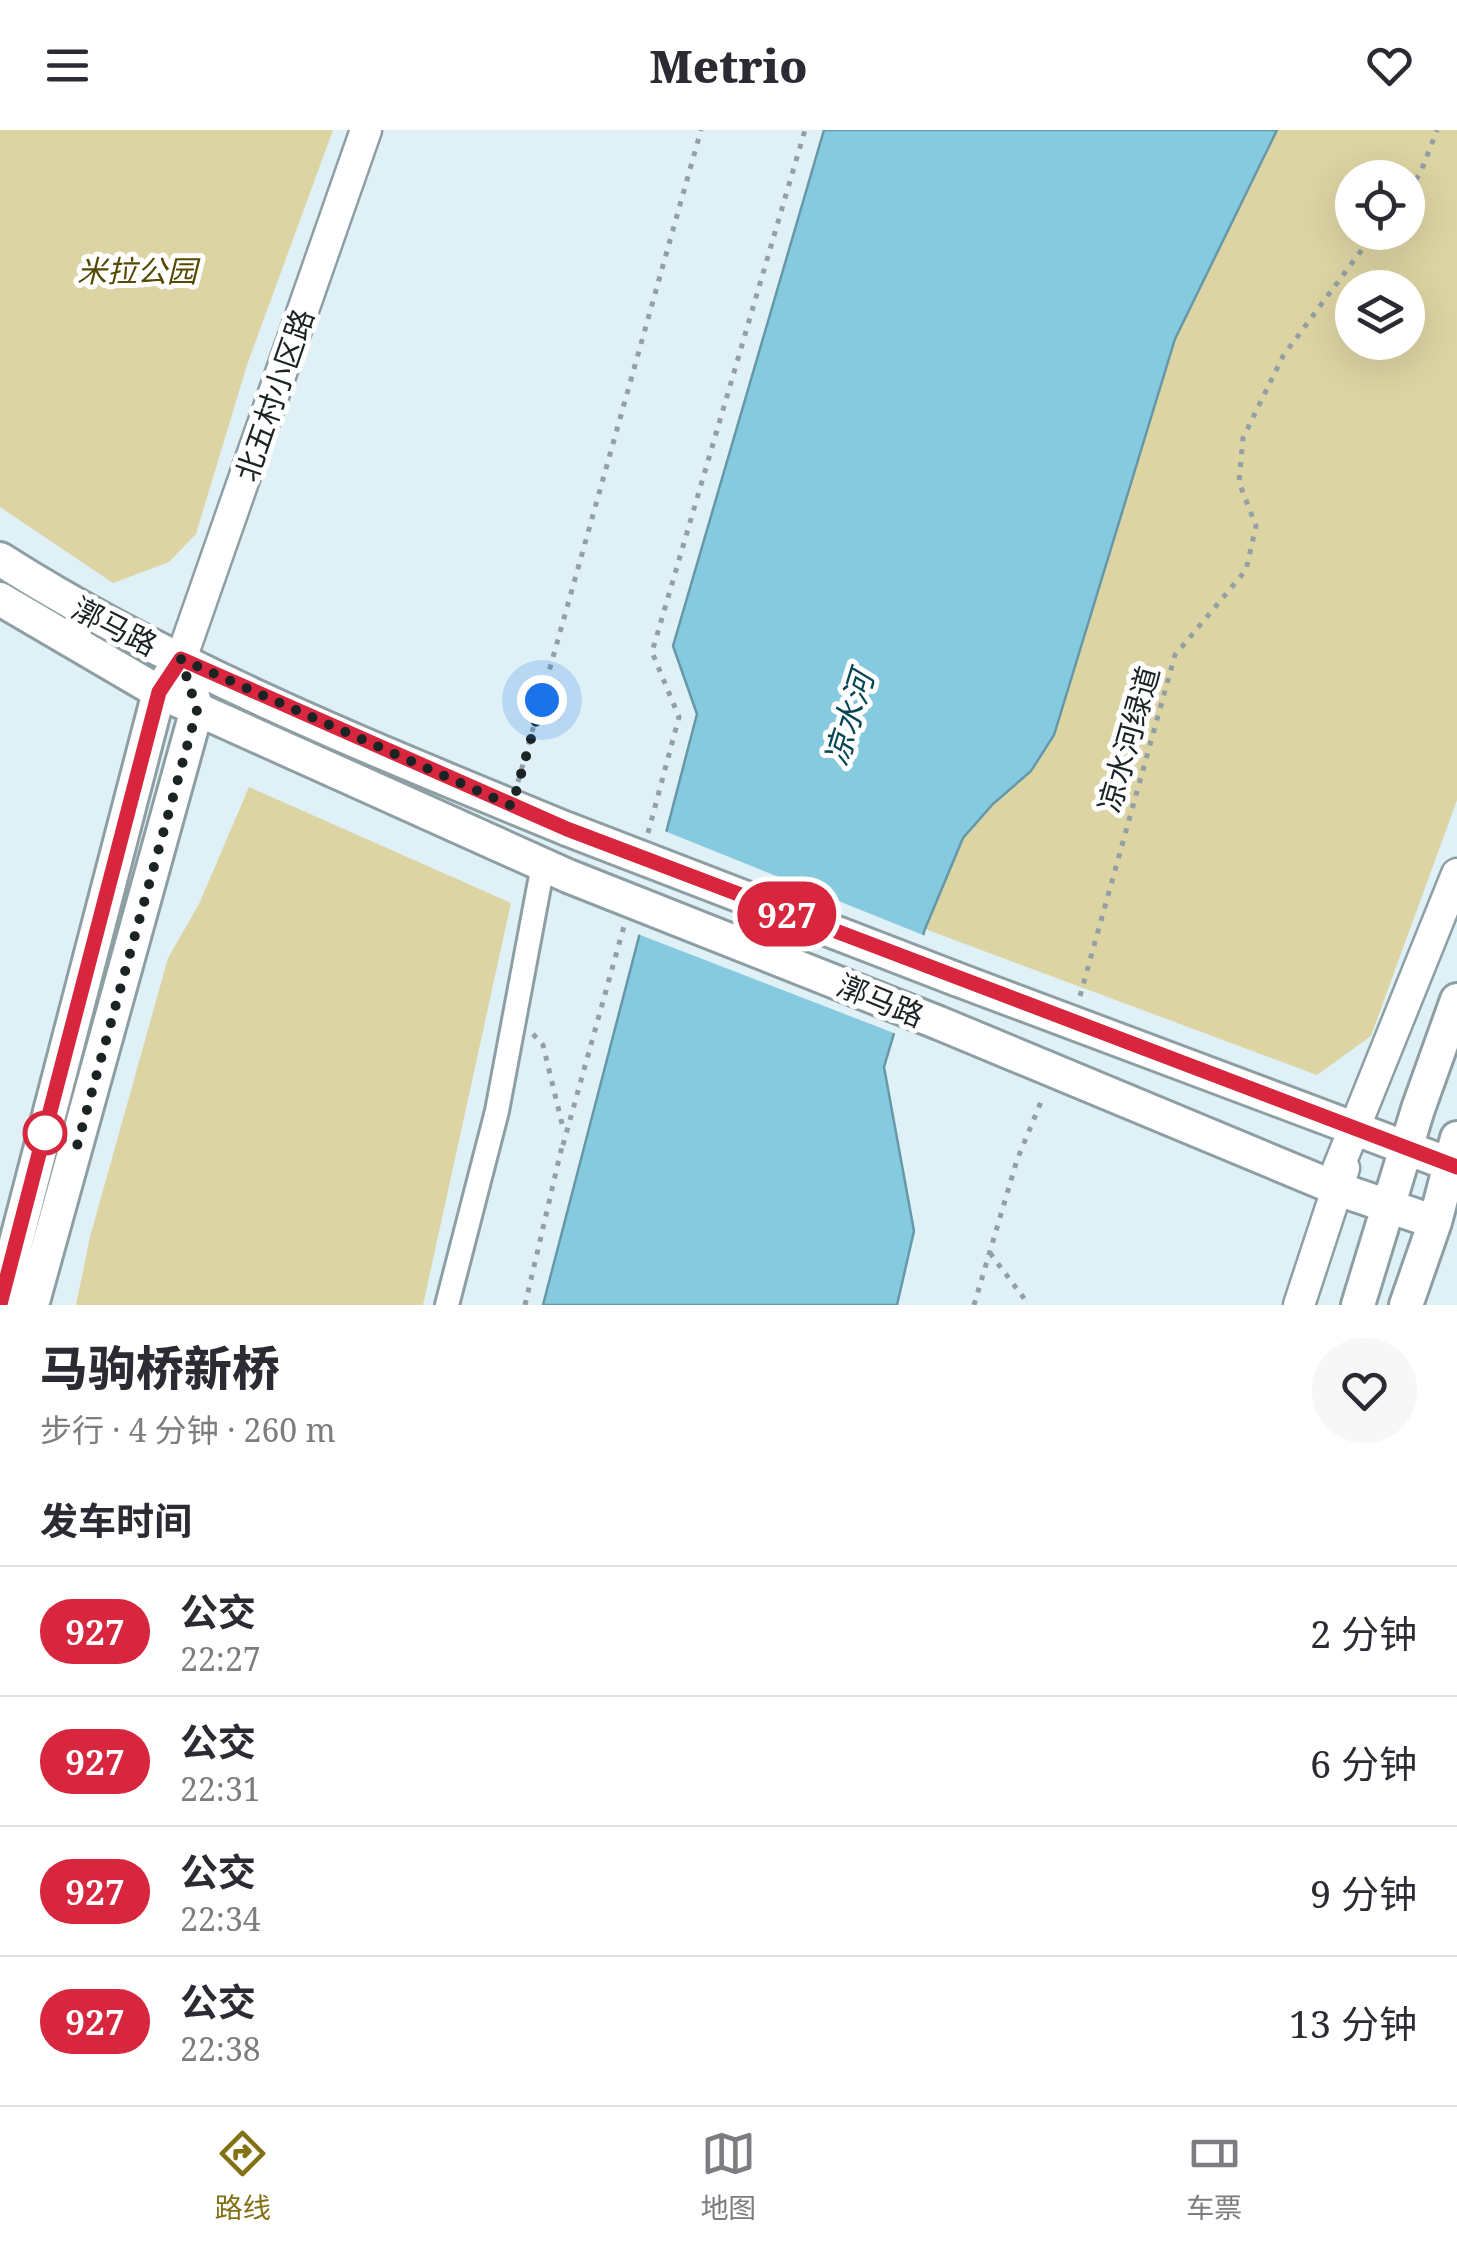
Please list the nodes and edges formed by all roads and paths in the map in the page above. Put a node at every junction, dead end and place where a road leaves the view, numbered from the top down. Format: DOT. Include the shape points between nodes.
graph roads {
  1 [pos="366,130"];
  2 [pos="701,130"];
  3 [pos="805,130"];
  4 [pos="1437,130"];
  5 [pos="1425,161"];
  6 [pos="1362,250"];
  7 [pos="0,559"];
  8 [pos="0,599"];
  9 [pos="181,659"];
  10 [pos="159,692"];
  11 [pos="197,710"];
  12 [pos="512,806"];
  13 [pos="646,842"];
  14 [pos="555,871"];
  15 [pos="1457,874"];
  16 [pos="627,914"];
  17 [pos="1457,1000"];
  18 [pos="514,1014"];
  19 [pos="1074,1022"];
  20 [pos="1054,1071"];
  21 [pos="1356,1127"];
  22 [pos="562,1144"];
  23 [pos="1406,1148"];
  24 [pos="1454,1157"];
  25 [pos="1334,1188"];
  26 [pos="1390,1206"];
  27 [pos="1446,1226"];
  28 [pos="990,1253"];
  29 [pos="0,1304"];
  30 [pos="32,1305"];
  31 [pos="446,1305"];
  32 [pos="525,1305"];
  33 [pos="974,1305"];
  34 [pos="1029,1305"];
  35 [pos="1299,1305"];
  36 [pos="1358,1305"];
  37 [pos="1406,1305"];
  1 -- 9 [label="street, 北五村小区路"];
  2 -- 12 [label="path"];
  3 -- 13 [label="path" via="652,652 679,718"];
  4 -- 5 [label="path"];
  6 -- 19 [label="path, 凉水河绿道" via="1283,356 1243,438 1240,482 1256,526 1246,570 1174,655"];
  7 -- 9 [label="main road, 漷马路" via="75,607"];
  8 -- 10 [label="main road, 漷马路"];
  9 -- 10 [label="main road"];
  9 -- 11 [label="main road"];
  9 -- 12 [label="main road, 漷马路"];
  10 -- 11 [label="main road, 漷马路"];
  10 -- 29 [label="main road"];
  11 -- 14 [label="main road, 漷马路"];
  11 -- 30 [label="main road"];
  12 -- 19 [label="main road, 漷马路, bridge"];
  14 -- 18 [label="street"];
  14 -- 20 [label="main road, 漷马路, bridge"];
  15 -- 21 [label="street"];
  16 -- 22 [label="path"];
  17 -- 23 [label="main road"];
  18 -- 22 [label="path" via="543,1045"];
  18 -- 31 [label="street" via="497,1111"];
  19 -- 21 [label="main road, 漷马路"];
  20 -- 25 [label="main road, 漷马路"];
  20 -- 28 [label="path" via="1017,1160"];
  21 -- 23 [label="main road, 漷马路"];
  21 -- 25 [label="street"];
  22 -- 32 [label="path"];
  23 -- 24 [label="main road, 漷马路"];
  23 -- 26 [label="main road"];
  24 -- 27 [label="main road"];
  25 -- 26 [label="main road, 漷马路"];
  25 -- 35 [label="street"];
  26 -- 27 [label="main road, 漷马路"];
  26 -- 36 [label="main road"];
  27 -- 37 [label="main road"];
  28 -- 33 [label="path"];
  28 -- 34 [label="path"];
}
